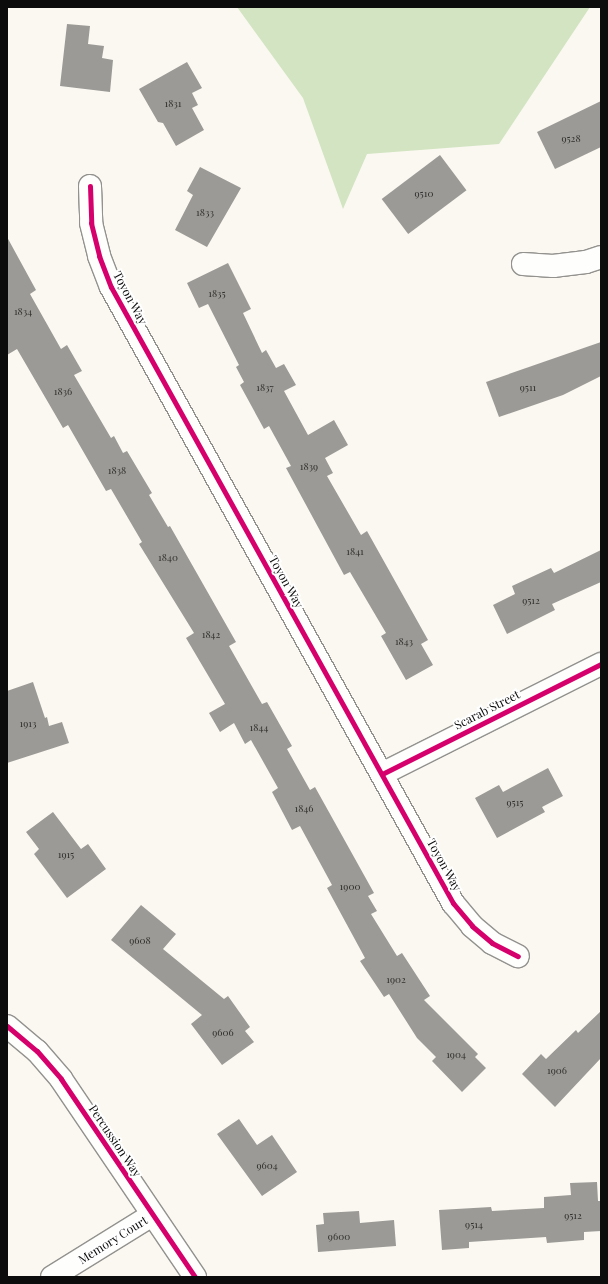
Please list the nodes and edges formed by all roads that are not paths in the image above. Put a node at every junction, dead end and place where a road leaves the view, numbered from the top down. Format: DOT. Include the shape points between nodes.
graph roads {
  1 [pos="90,186"];
  2 [pos="601,257"];
  3 [pos="523,264"];
  4 [pos="601,664"];
  5 [pos="382,774"];
  6 [pos="518,956"];
  7 [pos="7,1026"];
  8 [pos="152,1215"];
  9 [pos="52,1277"];
  10 [pos="195,1277"];
  1 -- 5 [label="street, Toyon Way" via="91,223 99,256 111,286"];
  2 -- 3 [label="street" via="586,262 553,266"];
  4 -- 5 [label="street, Scarab Street"];
  5 -- 6 [label="street, Toyon Way" via="453,903 487,939"];
  7 -- 8 [label="street, Percussion Way" via="37,1051 61,1079"];
  8 -- 9 [label="street, Memory Court"];
  8 -- 10 [label="street, Percussion Way"];
}
